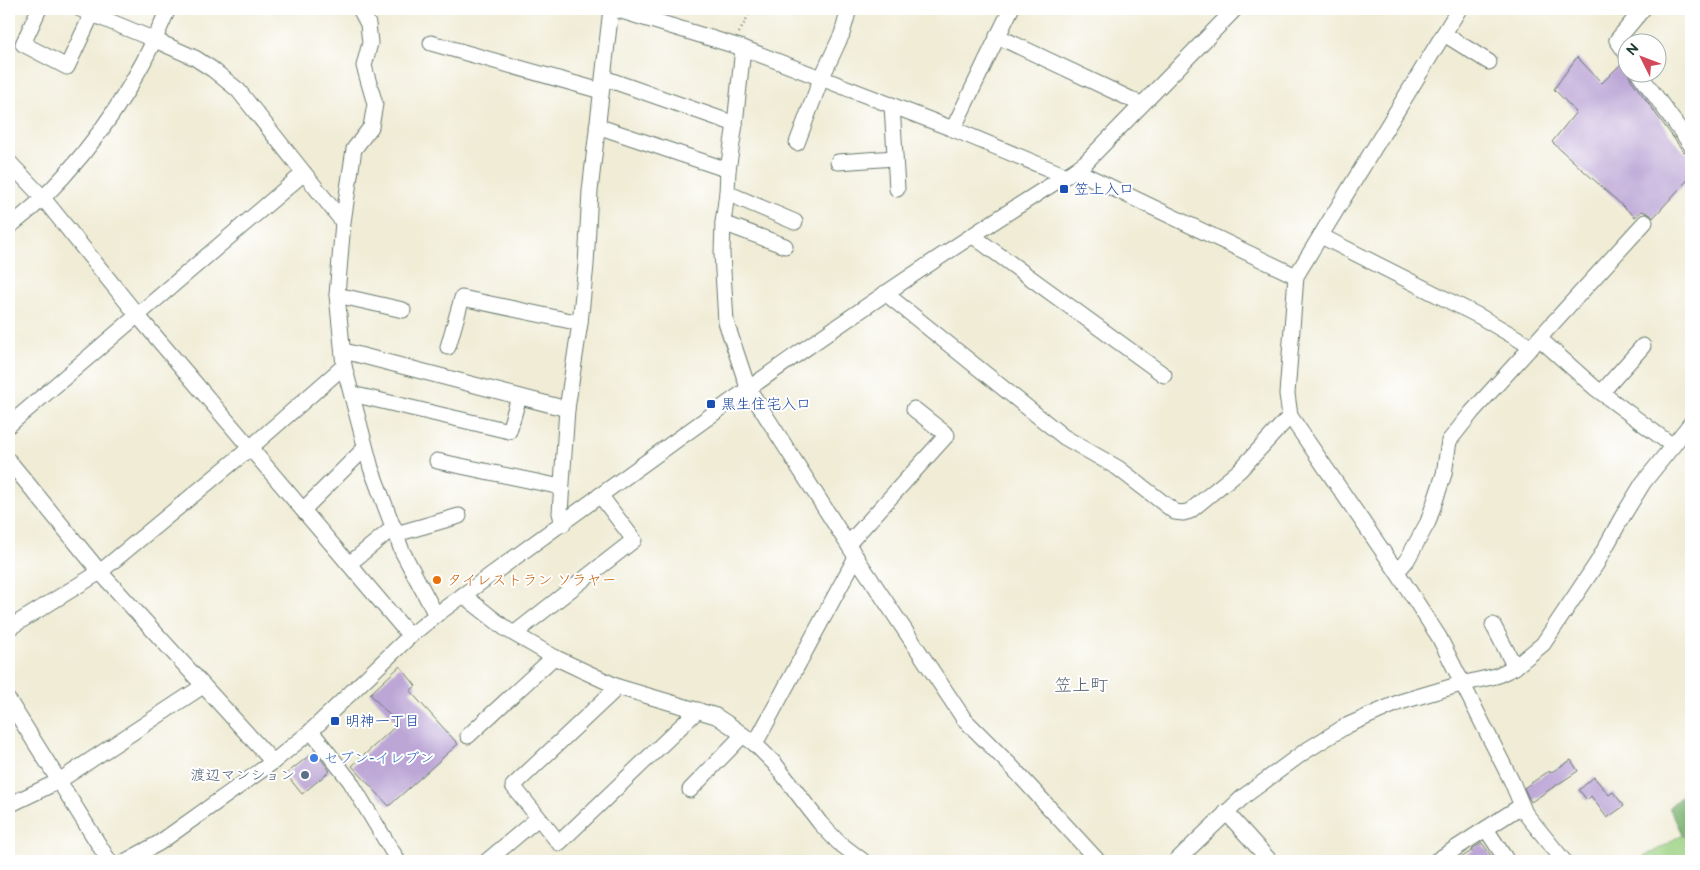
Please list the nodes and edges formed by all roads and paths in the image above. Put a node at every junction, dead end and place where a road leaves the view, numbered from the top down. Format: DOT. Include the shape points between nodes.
graph roads {
  1 [pos="40,9"];
  2 [pos="168,9"];
  3 [pos="360,9"];
  4 [pos="613,9"];
  5 [pos="752,9"];
  6 [pos="849,9"];
  7 [pos="1012,9"];
  8 [pos="1235,9"];
  9 [pos="1459,9"];
  10 [pos="1643,9"];
  11 [pos="86,11"];
  12 [pos="1624,32"];
  13 [pos="1444,34"];
  14 [pos="997,36"];
  15 [pos="155,40"];
  16 [pos="431,43"];
  17 [pos="738,46"];
  18 [pos="1489,62"];
  19 [pos="821,79"];
  20 [pos="1645,82"];
  21 [pos="602,84"];
  22 [pos="1141,104"];
  23 [pos="892,105"];
  24 [pos="735,124"];
  25 [pos="597,126"];
  26 [pos="953,129"];
  27 [pos="797,143"];
  28 [pos="1691,145"];
  29 [pos="895,158"];
  30 [pos="9,162"];
  31 [pos="838,162"];
  32 [pos="728,170"];
  33 [pos="304,173"];
  34 [pos="1070,173"];
  35 [pos="897,189"];
  36 [pos="727,193"];
  37 [pos="43,198"];
  38 [pos="343,222"];
  39 [pos="723,222"];
  40 [pos="796,222"];
  41 [pos="1645,222"];
  42 [pos="9,227"];
  43 [pos="973,236"];
  44 [pos="1321,236"];
  45 [pos="785,246"];
  46 [pos="1296,276"];
  47 [pos="885,293"];
  48 [pos="337,295"];
  49 [pos="403,310"];
  50 [pos="138,316"];
  51 [pos="580,323"];
  52 [pos="1536,343"];
  53 [pos="1643,346"];
  54 [pos="448,347"];
  55 [pos="344,351"];
  56 [pos="344,366"];
  57 [pos="1164,375"];
  58 [pos="748,388"];
  59 [pos="1602,392"];
  60 [pos="352,394"];
  61 [pos="518,397"];
  62 [pos="568,409"];
  63 [pos="914,409"];
  64 [pos="1290,416"];
  65 [pos="1691,423"];
  66 [pos="9,425"];
  67 [pos="1673,446"];
  68 [pos="250,448"];
  69 [pos="365,448"];
  70 [pos="9,460"];
  71 [pos="437,461"];
  72 [pos="561,487"];
  73 [pos="600,495"];
  74 [pos="303,510"];
  75 [pos="459,516"];
  76 [pos="563,524"];
  77 [pos="395,531"];
  78 [pos="849,543"];
  79 [pos="856,557"];
  80 [pos="349,564"];
  81 [pos="100,572"];
  82 [pos="1397,572"];
  83 [pos="463,595"];
  84 [pos="436,615"];
  85 [pos="1493,625"];
  86 [pos="9,628"];
  87 [pos="515,633"];
  88 [pos="410,636"];
  89 [pos="554,657"];
  90 [pos="1515,667"];
  91 [pos="1461,684"];
  92 [pos="203,686"];
  93 [pos="618,687"];
  94 [pos="9,701"];
  95 [pos="698,710"];
  96 [pos="311,731"];
  97 [pos="468,736"];
  98 [pos="749,739"];
  99 [pos="273,762"];
  100 [pos="59,781"];
  101 [pos="690,790"];
  102 [pos="9,805"];
  103 [pos="1521,806"];
  104 [pos="1226,812"];
  105 [pos="538,818"];
  106 [pos="1486,829"];
  107 [pos="131,860"];
  108 [pos="109,861"];
  109 [pos="398,861"];
  110 [pos="487,861"];
  111 [pos="863,861"];
  112 [pos="1098,861"];
  113 [pos="1176,861"];
  114 [pos="1270,861"];
  115 [pos="1436,861"];
  116 [pos="1507,861"];
  117 [pos="1564,861"];
  1 -- 11 [label="street" via="24,44 67,67"];
  2 -- 15 [label="street"];
  3 -- 38 [label="street" via="368,24 370,43 364,66 374,104 371,127 354,149"];
  4 -- 17 [label="street"];
  4 -- 21 [label="street"];
  5 -- 17 [label="path"];
  6 -- 19 [label="street" via="842,34"];
  7 -- 14 [label="street"];
  8 -- 22 [label="street"];
  9 -- 13 [label="street"];
  10 -- 12 [label="street"];
  11 -- 15 [label="street"];
  13 -- 18 [label="street"];
  13 -- 44 [label="street"];
  14 -- 22 [label="street"];
  14 -- 26 [label="street"];
  15 -- 33 [label="street" via="206,65 238,90"];
  15 -- 37 [label="street" via="110,119"];
  16 -- 21 [label="street"];
  17 -- 19 [label="street"];
  17 -- 24 [label="street"];
  19 -- 23 [label="street"];
  19 -- 27 [label="street"];
  20 -- 28 [label="street"];
  21 -- 24 [label="street"];
  21 -- 25 [label="street"];
  22 -- 34 [label="street" via="1087,161"];
  23 -- 26 [label="street"];
  23 -- 29 [label="street"];
  24 -- 32 [label="street"];
  25 -- 32 [label="street"];
  25 -- 51 [label="street"];
  26 -- 34 [label="street"];
  29 -- 31 [label="street"];
  29 -- 35 [label="street"];
  30 -- 37 [label="street"];
  32 -- 36 [label="street"];
  33 -- 38 [label="street"];
  33 -- 50 [label="street"];
  34 -- 43 [label="street"];
  34 -- 46 [label="street"];
  36 -- 39 [label="street"];
  36 -- 40 [label="street"];
  37 -- 42 [label="street"];
  37 -- 50 [label="street"];
  38 -- 48 [label="street"];
  39 -- 45 [label="street"];
  39 -- 58 [label="street" via="726,322"];
  41 -- 52 [label="street"];
  43 -- 47 [label="street"];
  43 -- 57 [label="street"];
  44 -- 46 [label="street"];
  44 -- 52 [label="street"];
  46 -- 64 [label="street" via="1287,394"];
  47 -- 58 [label="street"];
  47 -- 64 [label="street" via="1064,437 1118,468 1174,512 1183,514 1190,511 1240,470"];
  48 -- 49 [label="street"];
  48 -- 55 [label="street"];
  50 -- 66 [label="street"];
  50 -- 68 [label="street"];
  51 -- 54 [label="street" via="462,298"];
  51 -- 62 [label="street"];
  52 -- 59 [label="street"];
  52 -- 82 [label="street" via="1449,441 1444,474 1428,522"];
  53 -- 59 [label="street"];
  55 -- 56 [label="street"];
  55 -- 61 [label="street"];
  56 -- 60 [label="street"];
  56 -- 68 [label="street"];
  58 -- 73 [label="street"];
  58 -- 78 [label="street"];
  59 -- 67 [label="street"];
  60 -- 61 [label="street" via="509,431"];
  60 -- 69 [label="street"];
  61 -- 62 [label="street"];
  62 -- 72 [label="street"];
  63 -- 78 [label="street" via="947,435"];
  64 -- 82 [label="street"];
  65 -- 67 [label="street"];
  67 -- 90 [label="street" via="1643,483 1597,563 1543,644"];
  68 -- 74 [label="street"];
  68 -- 81 [label="street"];
  69 -- 74 [label="street"];
  69 -- 77 [label="street"];
  70 -- 81 [label="street"];
  71 -- 72 [label="street"];
  72 -- 76 [label="street"];
  73 -- 76 [label="street"];
  73 -- 87 [label="street" via="634,540"];
  74 -- 80 [label="street"];
  75 -- 77 [label="street"];
  76 -- 83 [label="street"];
  77 -- 80 [label="street"];
  77 -- 84 [label="street"];
  78 -- 79 [label="street"];
  79 -- 98 [label="street"];
  79 -- 112 [label="street" via="964,719"];
  80 -- 88 [label="street"];
  81 -- 86 [label="street"];
  81 -- 92 [label="street"];
  82 -- 91 [label="street" via="1439,637"];
  83 -- 84 [label="street"];
  83 -- 87 [label="street"];
  84 -- 88 [label="street"];
  85 -- 90 [label="street"];
  87 -- 89 [label="street"];
  88 -- 96 [label="street"];
  89 -- 93 [label="street"];
  89 -- 97 [label="street"];
  90 -- 91 [label="street" via="1496,676"];
  91 -- 103 [label="street" via="1512,782"];
  91 -- 104 [label="street" via="1400,702 1346,726 1304,752"];
  92 -- 99 [label="street"];
  92 -- 100 [label="street"];
  93 -- 95 [label="street"];
  93 -- 105 [label="street" via="513,786"];
  94 -- 100 [label="street"];
  95 -- 98 [label="street" via="716,716"];
  95 -- 105 [label="street" via="559,843"];
  96 -- 99 [label="street"];
  96 -- 109 [label="street" via="350,781"];
  98 -- 101 [label="street"];
  98 -- 111 [label="street" via="775,764 820,823"];
  99 -- 107 [label="street"];
  100 -- 102 [label="street"];
  100 -- 108 [label="street"];
  103 -- 106 [label="street"];
  103 -- 117 [label="street"];
  104 -- 113 [label="street"];
  104 -- 114 [label="street"];
  105 -- 110 [label="street"];
  106 -- 115 [label="street"];
  106 -- 116 [label="street"];
}
